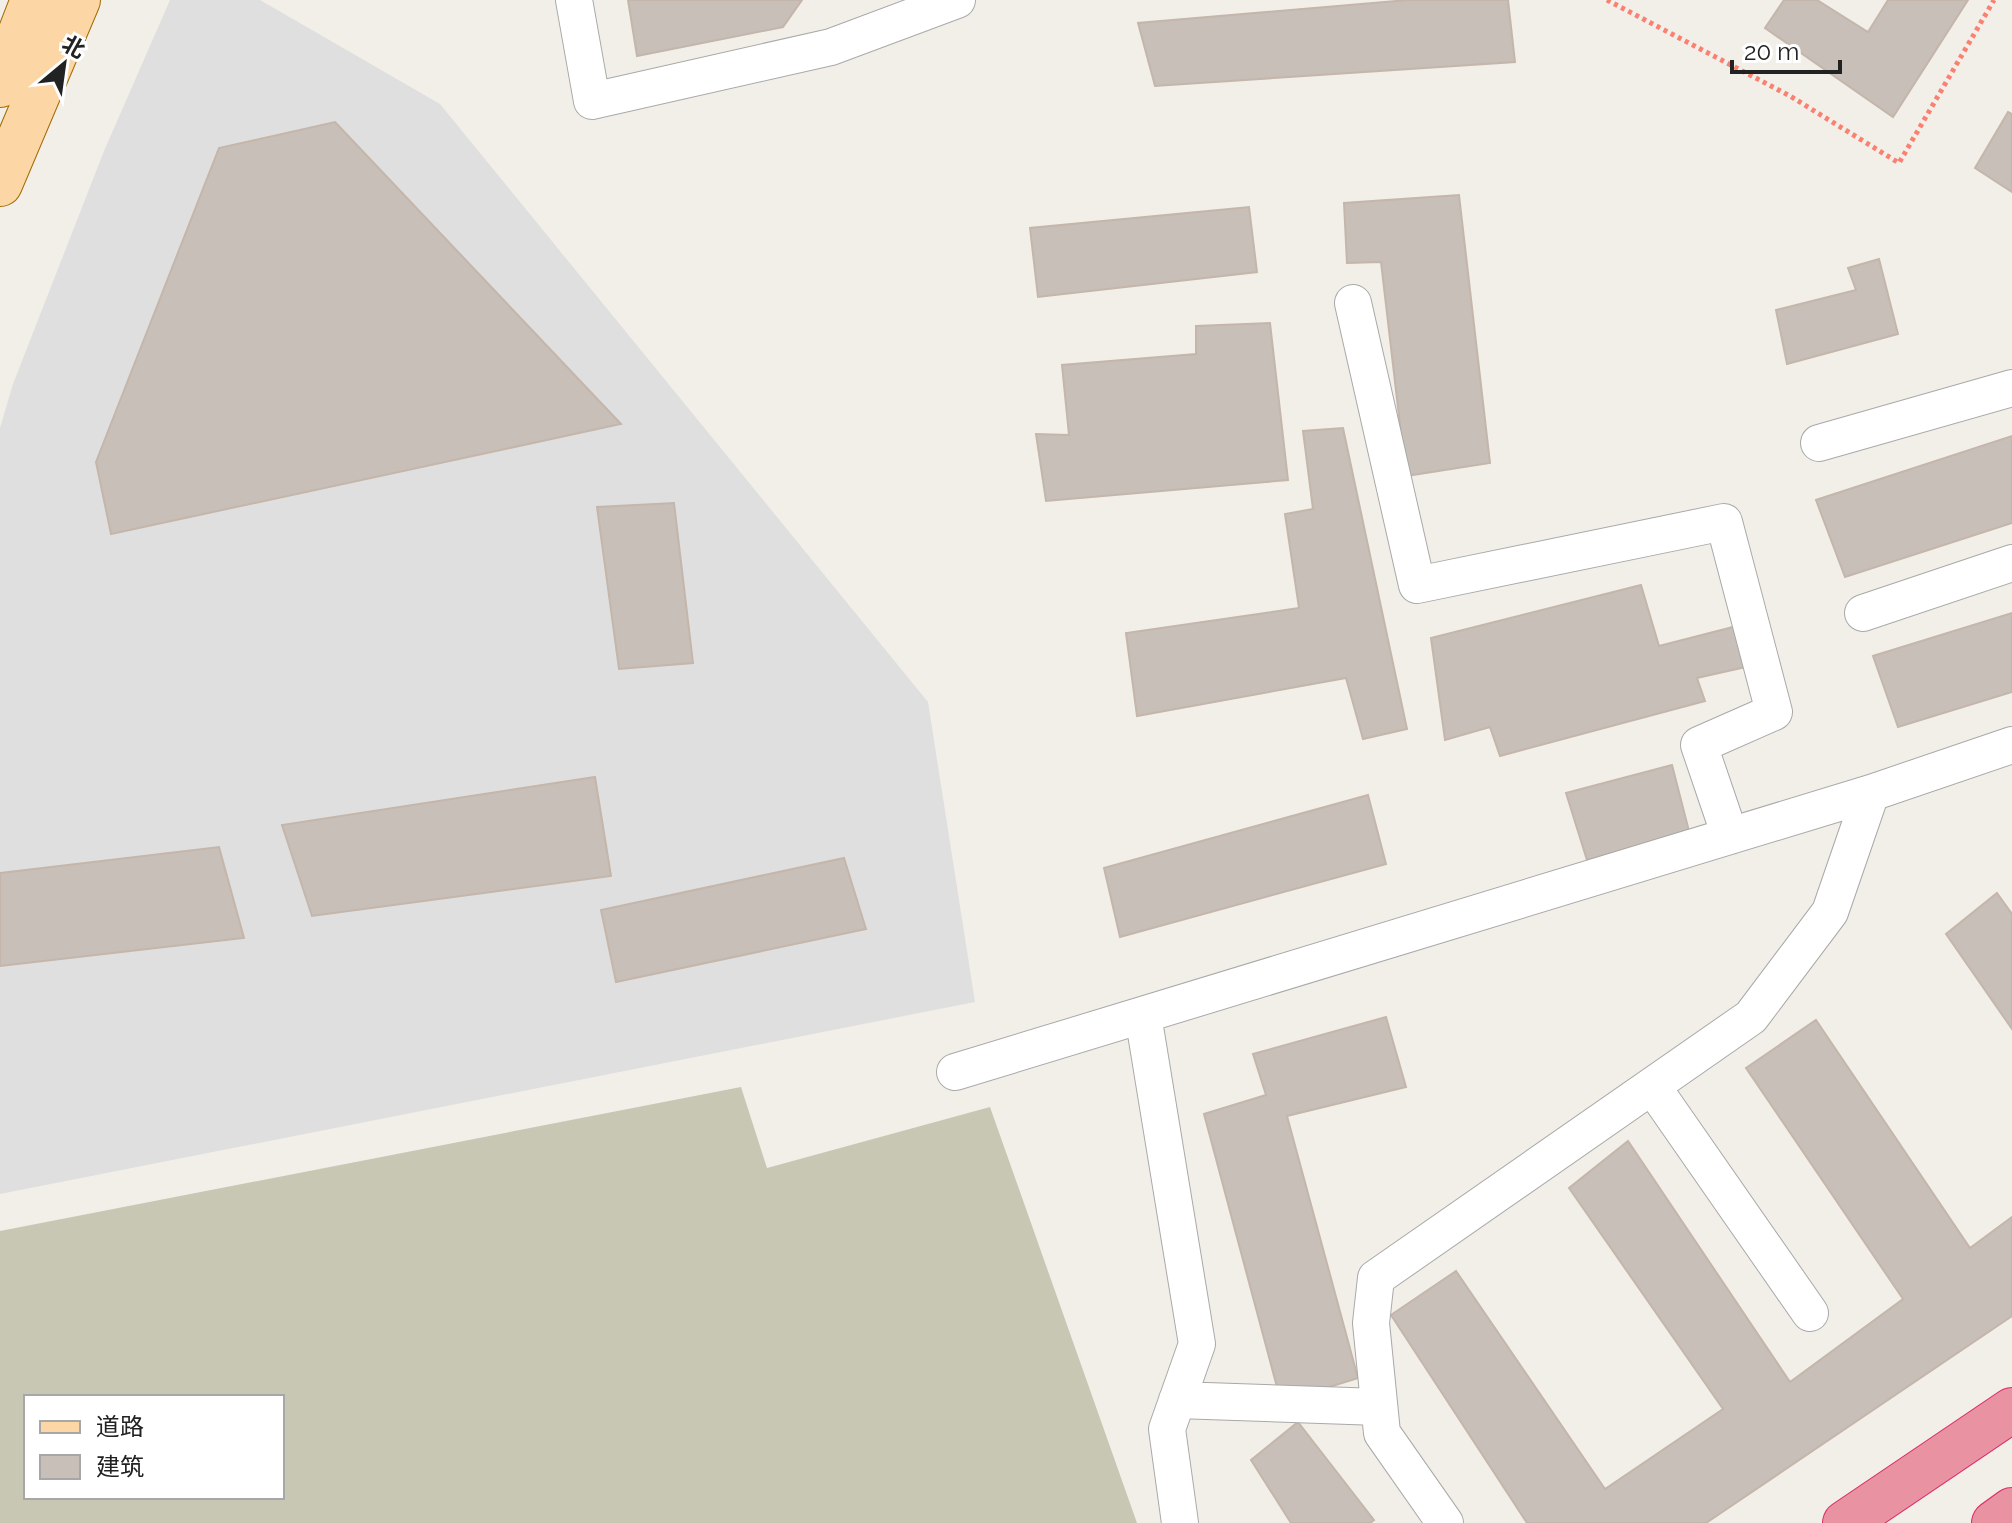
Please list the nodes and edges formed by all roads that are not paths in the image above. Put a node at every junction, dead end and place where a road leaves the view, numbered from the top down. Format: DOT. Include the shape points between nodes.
graph roads {
  1 [pos="33,0"];
  2 [pos="78,0"];
  3 [pos="574,0"];
  4 [pos="957,0"];
  5 [pos="917,7"];
  6 [pos="0,85"];
  7 [pos="0,184"];
  8 [pos="1353,303"];
  9 [pos="2012,388"];
  10 [pos="1819,443"];
  11 [pos="2012,563"];
  12 [pos="1863,613"];
  13 [pos="2012,745"];
  14 [pos="1871,793"];
  15 [pos="1730,836"];
  16 [pos="1143,1015"];
  17 [pos="955,1072"];
  18 [pos="1652,1086"];
  19 [pos="1810,1313"];
  20 [pos="1177,1400"];
  21 [pos="1379,1407"];
  22 [pos="2012,1410"];
  23 [pos="2012,1510"];
  24 [pos="1180,1523"];
  25 [pos="1445,1523"];
  26 [pos="1845,1523"];
  27 [pos="1994,1523"];
  1 -- 6 [label="main road"];
  2 -- 7 [label="main road"];
  3 -- 5 [label="street" via="592,101 831,47"];
  4 -- 5 [label="street"];
  8 -- 15 [label="street" via="1417,585 1724,522 1774,712 1699,745"];
  9 -- 10 [label="street"];
  11 -- 12 [label="street"];
  13 -- 14 [label="street"];
  14 -- 15 [label="street"];
  14 -- 18 [label="street" via="1830,912 1751,1017"];
  15 -- 16 [label="street"];
  16 -- 17 [label="street"];
  16 -- 20 [label="street" via="1197,1344"];
  18 -- 19 [label="street"];
  18 -- 21 [label="street" via="1376,1278 1371,1323"];
  20 -- 21 [label="street"];
  20 -- 24 [label="street" via="1167,1429"];
  21 -- 25 [label="street" via="1382,1433"];
  22 -- 26 [label="highway"];
  23 -- 27 [label="highway"];
}
